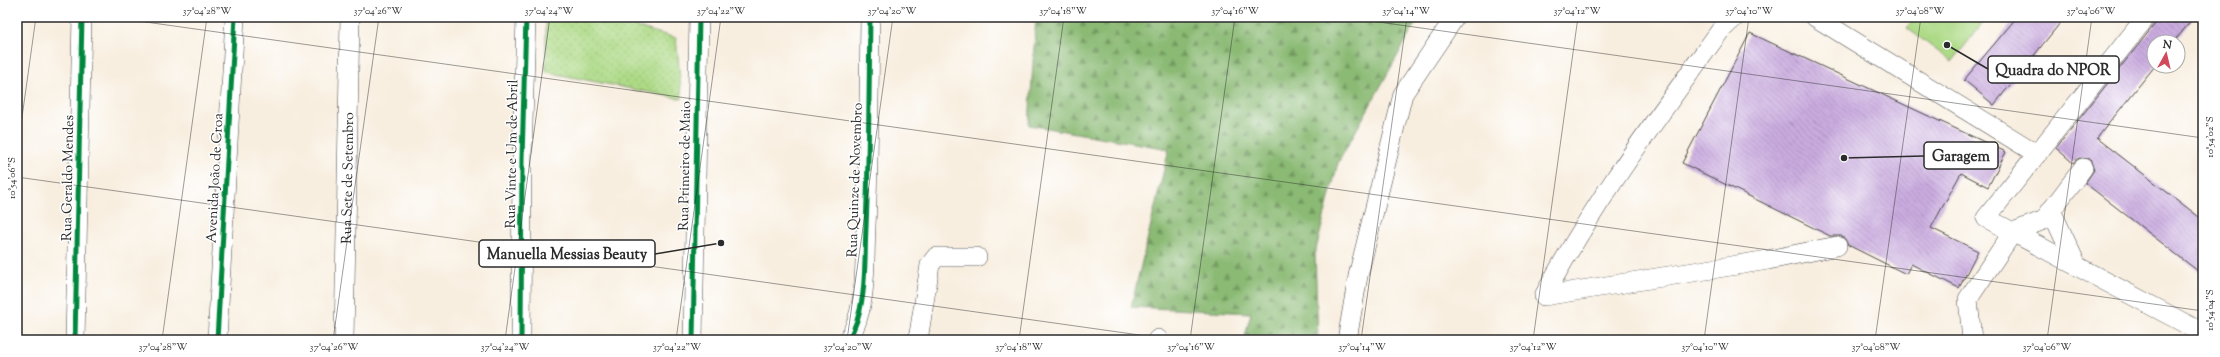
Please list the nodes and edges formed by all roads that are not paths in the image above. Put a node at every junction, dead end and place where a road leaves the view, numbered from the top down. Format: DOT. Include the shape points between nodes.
graph roads {
  1 [pos="82,17"];
  2 [pos="235,17"];
  3 [pos="350,17"];
  4 [pos="526,17"];
  5 [pos="699,17"];
  6 [pos="870,17"];
  7 [pos="1455,17"];
  8 [pos="1735,17"];
  9 [pos="1815,17"];
  10 [pos="2146,17"];
  11 [pos="2037,154"];
  12 [pos="2083,168"];
  13 [pos="2051,210"];
  14 [pos="2013,232"];
  15 [pos="1837,246"];
  16 [pos="976,257"];
  17 [pos="2077,266"];
  18 [pos="2203,334"];
  19 [pos="75,340"];
  20 [pos="217,340"];
  21 [pos="344,340"];
  22 [pos="521,340"];
  23 [pos="692,340"];
  24 [pos="848,340"];
  25 [pos="918,340"];
  26 [pos="1347,340"];
  27 [pos="1972,340"];
  1 -- 19 [label="street, Rua Geraldo Mendes"];
  2 -- 20 [label="street, Avenida João de Croa"];
  3 -- 21 [label="street, Rua Sete de Setembro"];
  4 -- 22 [label="street, Rua Vinte e Um de Abril"];
  5 -- 23 [label="street, Rua Primeiro de Maio"];
  6 -- 24 [label="street, Rua Quinze de Novembro" via="868,183 863,287 859,313"];
  7 -- 26 [label="street" via="1403,94 1358,276"];
  8 -- 15 [label="street" via="1720,31 1630,156 1561,263 1544,296 1768,260"];
  9 -- 11 [label="street"];
  10 -- 11 [label="street"];
  11 -- 14 [label="street" via="1986,218"];
  12 -- 13 [label="street"];
  13 -- 14 [label="street" via="2044,220"];
  13 -- 17 [label="street"];
  14 -- 17 [label="street"];
  14 -- 27 [label="street" via="1968,299"];
  16 -- 25 [label="street" via="936,257 930,265"];
  17 -- 18 [label="street"];
}
